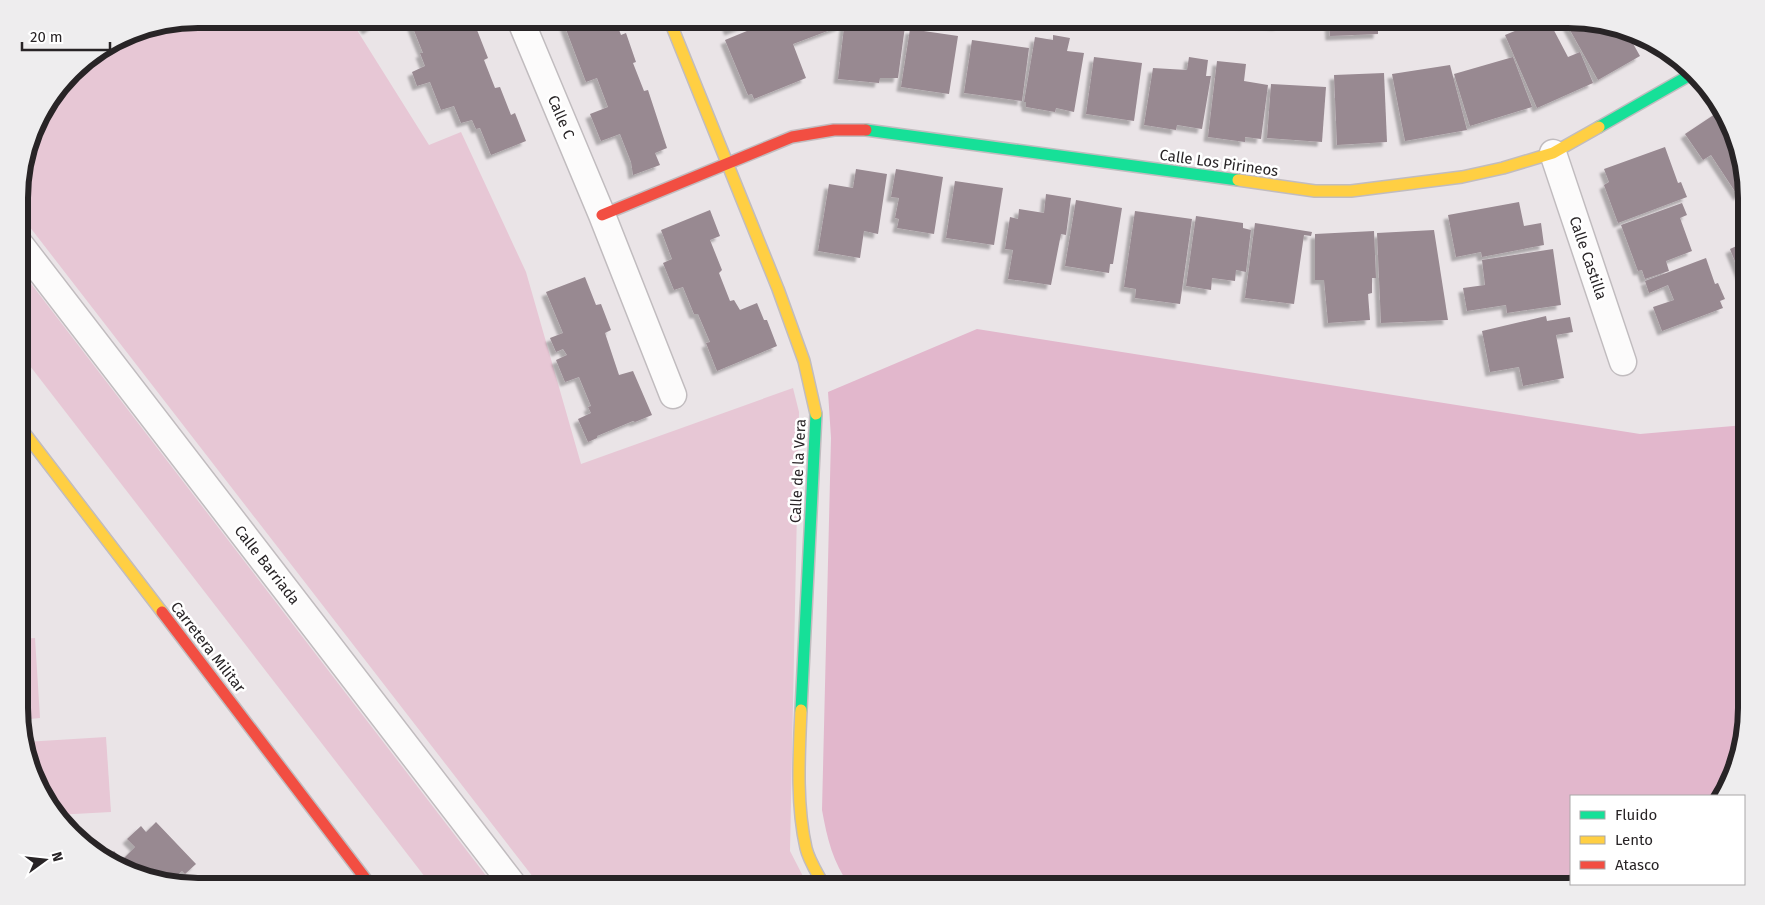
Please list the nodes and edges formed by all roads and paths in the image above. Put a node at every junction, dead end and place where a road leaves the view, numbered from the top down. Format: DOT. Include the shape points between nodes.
graph roads {
  1 [pos="524,28"];
  2 [pos="673,28"];
  3 [pos="1687,76"];
  4 [pos="1553,153"];
  5 [pos="727,163"];
  6 [pos="602,215"];
  7 [pos="28,255"];
  8 [pos="1623,362"];
  9 [pos="673,395"];
  10 [pos="28,437"];
  11 [pos="364,878"];
  12 [pos="508,878"];
  13 [pos="820,878"];
  1 -- 6 [label="street, Calle C"];
  2 -- 5 [label="street, Calle de la Vera"];
  3 -- 4 [label="street, Calle Los Pirineos"];
  4 -- 5 [label="street, Calle Los Pirineos" via="1454,178 1403,186 1315,191 871,130 834,130 792,137"];
  4 -- 8 [label="street, Calle Castilla"];
  5 -- 6 [label="street"];
  5 -- 13 [label="street, Calle de la Vera" via="804,361 816,410 799,752 806,850"];
  6 -- 9 [label="street, Calle C"];
  7 -- 12 [label="street, Calle Barriada"];
  10 -- 11 [label="street, Carretera Militar"];
}
